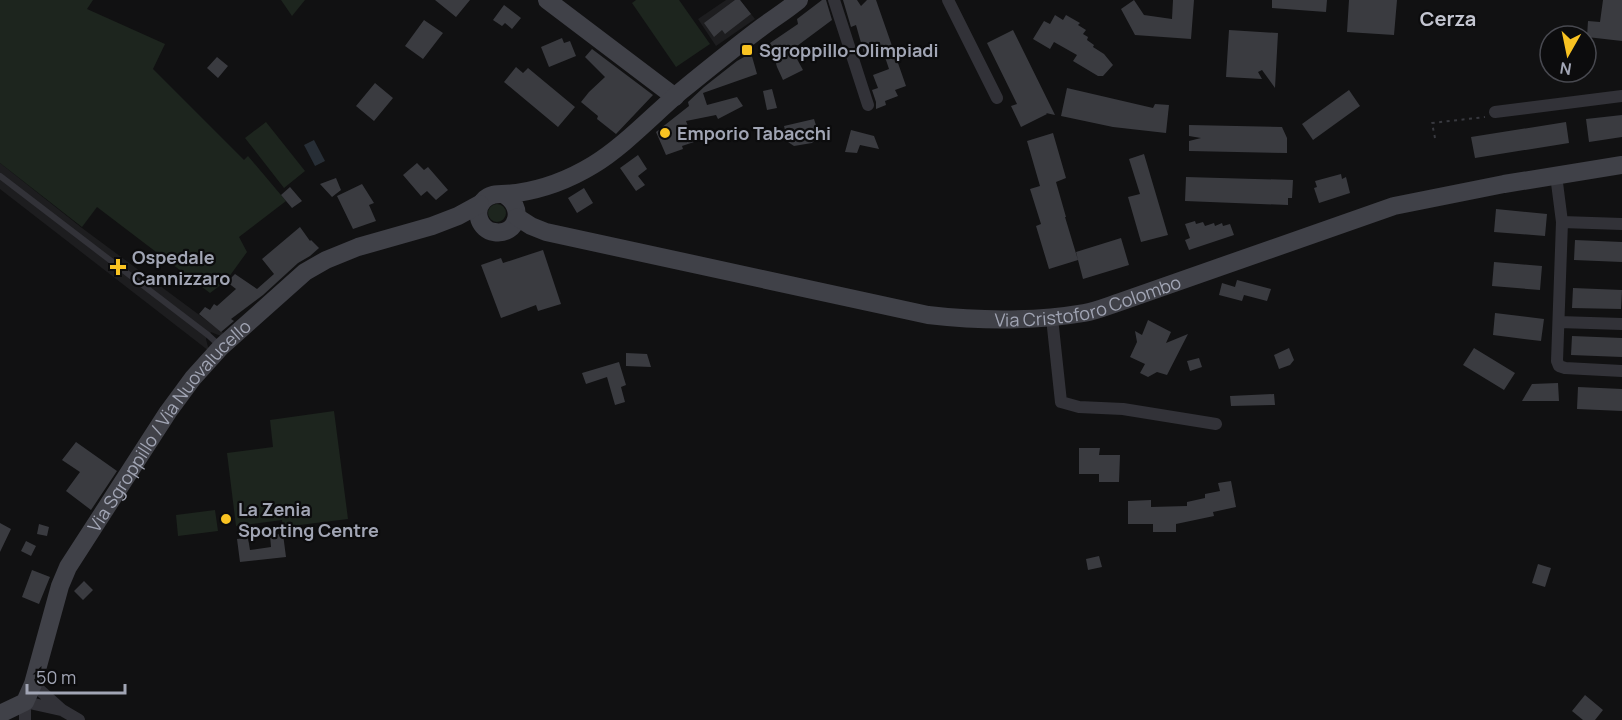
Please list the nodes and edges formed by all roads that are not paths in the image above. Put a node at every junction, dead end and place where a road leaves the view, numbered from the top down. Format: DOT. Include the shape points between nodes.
graph roads {
  1 [pos="549,0"];
  2 [pos="799,0"];
  3 [pos="834,0"];
  4 [pos="948,0"];
  5 [pos="1622,96"];
  6 [pos="675,97"];
  7 [pos="997,98"];
  8 [pos="868,105"];
  9 [pos="1495,112"];
  10 [pos="1622,165"];
  11 [pos="1556,175"];
  12 [pos="0,176"];
  13 [pos="549,186"];
  14 [pos="503,194"];
  15 [pos="480,204"];
  16 [pos="517,216"];
  17 [pos="1562,222"];
  18 [pos="1622,224"];
  19 [pos="432,226"];
  20 [pos="495,232"];
  21 [pos="546,232"];
  22 [pos="1052,318"];
  23 [pos="1559,322"];
  24 [pos="1622,324"];
  25 [pos="220,347"];
  26 [pos="1622,371"];
  27 [pos="1216,424"];
  28 [pos="33,684"];
  29 [pos="25,711"];
  30 [pos="62,711"];
  31 [pos="0,714"];
  32 [pos="79,720"];
  1 -- 6 [label="street"];
  2 -- 6 [label="street"];
  3 -- 8 [label="street"];
  4 -- 7 [label="street"];
  5 -- 9 [label="street"];
  6 -- 13 [label="street" via="594,165"];
  10 -- 11 [label="street, Via Cristoforo Colombo"];
  11 -- 17 [label="street"];
  11 -- 22 [label="street, Via Cristoforo Colombo" via="1394,206 1120,302"];
  12 -- 25 [label="lane"];
  13 -- 14 [label="street"];
  13 -- 16 [label="street" via="529,200"];
  14 -- 15 [label="street" via="488,196"];
  14 -- 16 [label="street" via="514,202"];
  15 -- 19 [label="street"];
  15 -- 20 [label="street" via="481,224"];
  16 -- 20 [label="street" via="508,230"];
  16 -- 21 [label="street"];
  17 -- 18 [label="street"];
  17 -- 23 [label="street"];
  19 -- 20 [label="street" via="461,225"];
  19 -- 25 [label="street, Via Sgroppillo / Via Nuovalucello" via="326,260 305,272"];
  20 -- 21 [label="street"];
  21 -- 22 [label="street, Via Cristoforo Colombo" via="928,315 1000,321"];
  22 -- 27 [label="street" via="1061,402"];
  23 -- 24 [label="street"];
  23 -- 26 [label="street" via="1559,366"];
  25 -- 28 [label="street, Via Sgroppillo / Via Nuovalucello" via="168,412 68,567"];
  28 -- 29 [label="street, Via Sgroppillo / Via Nuovalucello"];
  28 -- 30 [label="street"];
  29 -- 30 [label="street"];
  29 -- 31 [label="street"];
  30 -- 32 [label="street"];
}
